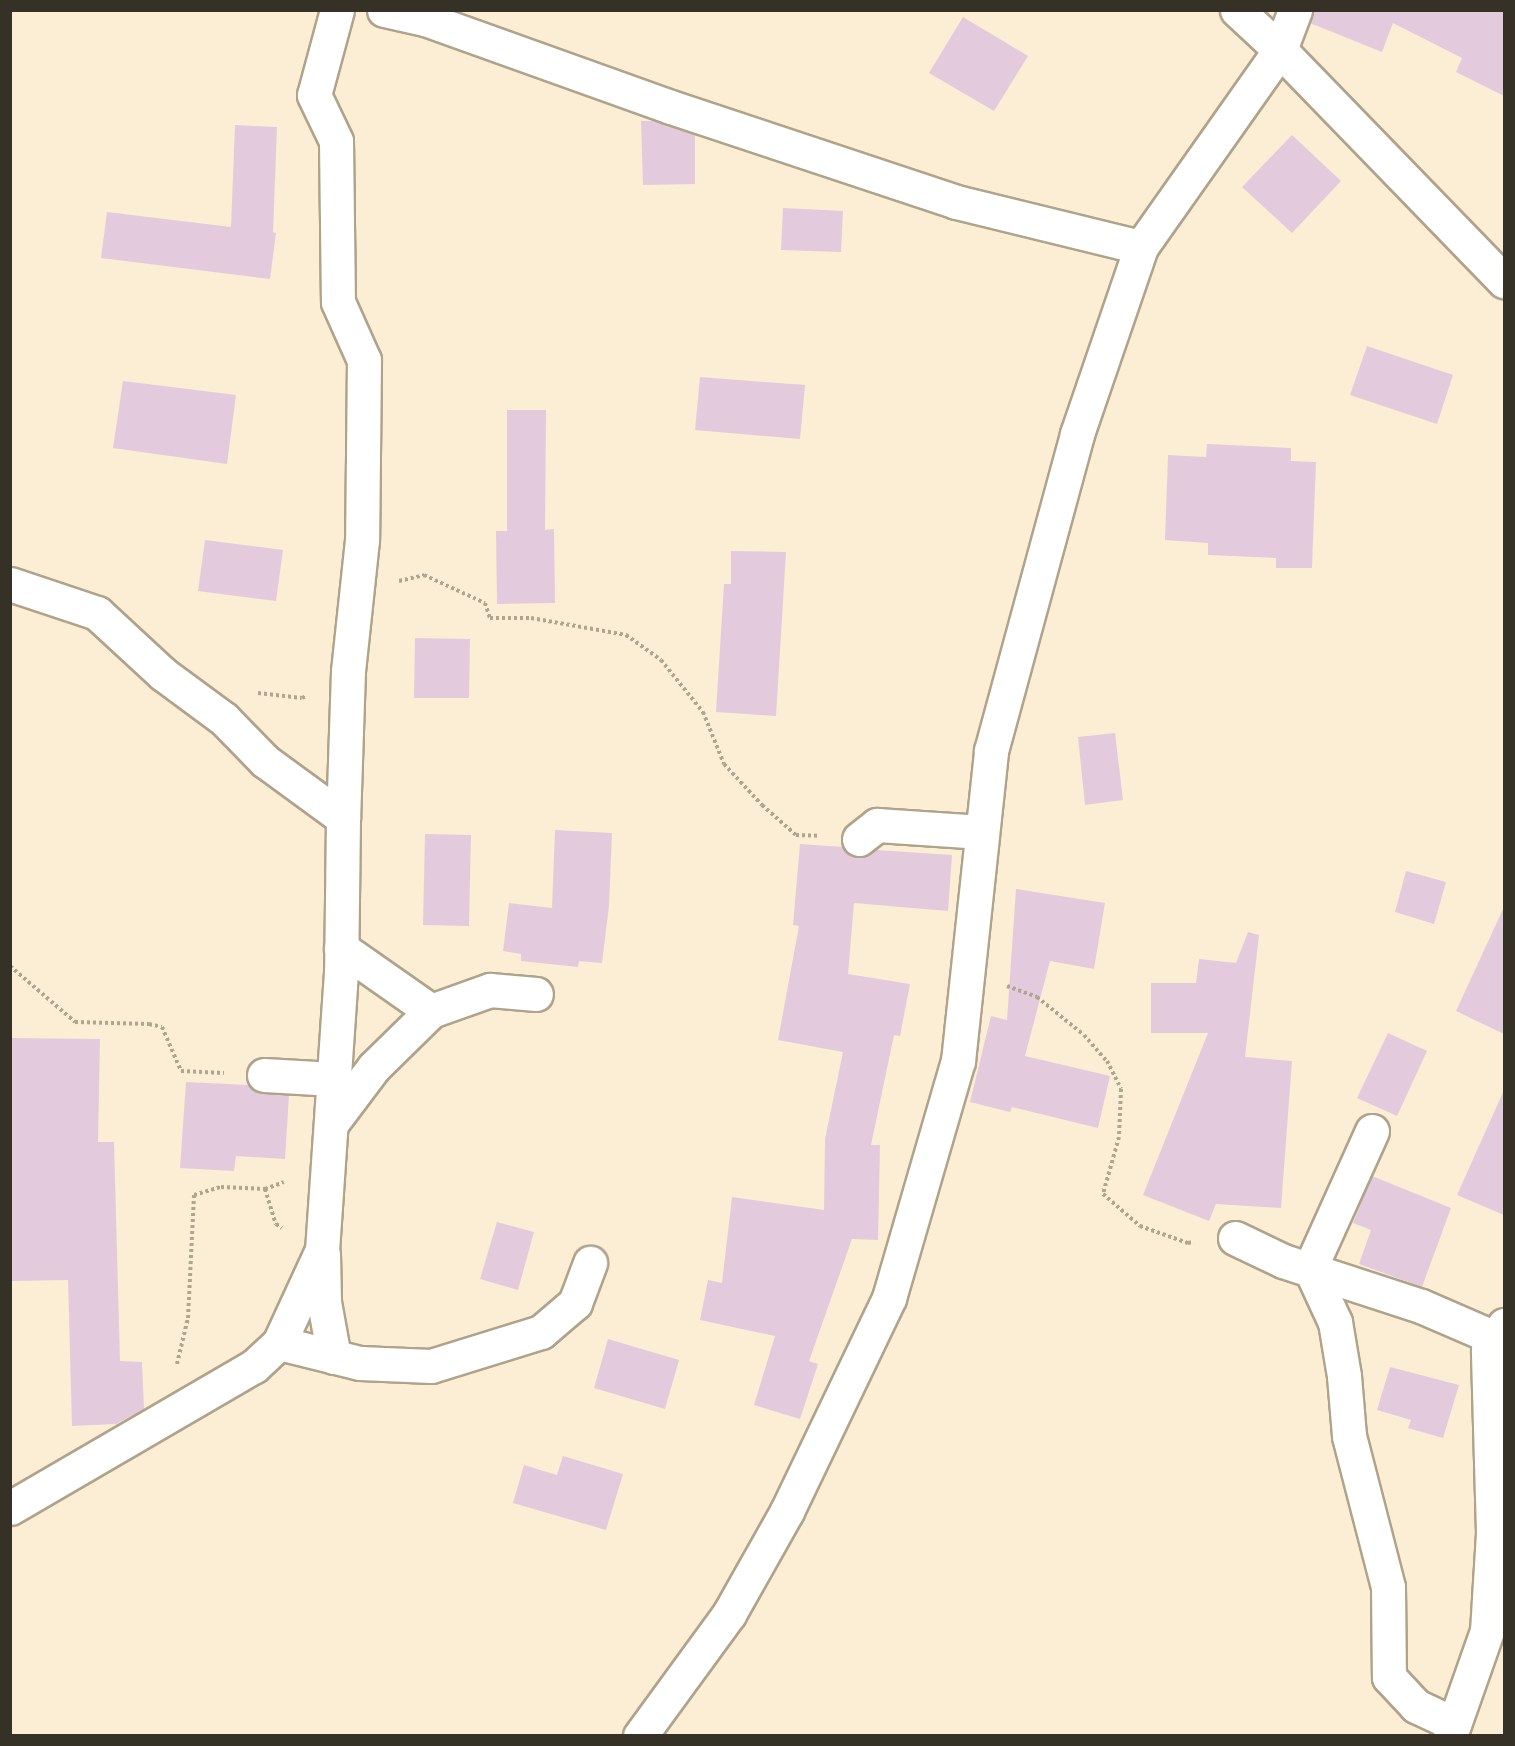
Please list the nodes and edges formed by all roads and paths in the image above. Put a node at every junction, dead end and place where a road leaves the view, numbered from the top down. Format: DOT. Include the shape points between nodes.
graph roads {
  1 [pos="337,10"];
  2 [pos="384,10"];
  3 [pos="1237,10"];
  4 [pos="1295,10"];
  5 [pos="1280,50"];
  6 [pos="1141,247"];
  7 [pos="1504,281"];
  8 [pos="10,584"];
  9 [pos="355,609"];
  10 [pos="343,818"];
  11 [pos="982,832"];
  12 [pos="859,838"];
  13 [pos="341,948"];
  14 [pos="10,966"];
  15 [pos="967,971"];
  16 [pos="536,994"];
  17 [pos="431,1011"];
  18 [pos="264,1075"];
  19 [pos="334,1079"];
  20 [pos="331,1124"];
  21 [pos="1372,1131"];
  22 [pos="1235,1238"];
  23 [pos="322,1240"];
  24 [pos="590,1263"];
  25 [pos="1310,1269"];
  26 [pos="1500,1332"];
  27 [pos="279,1343"];
  28 [pos="334,1356"];
  29 [pos="166,1417"];
  30 [pos="10,1508"];
  31 [pos="1452,1730"];
  32 [pos="640,1736"];
  1 -- 9 [label="street" via="314,95 336,141 338,302 364,360 362,540"];
  2 -- 6 [label="street" via="425,19 671,107 956,202"];
  3 -- 5 [label="street"];
  4 -- 5 [label="street"];
  5 -- 6 [label="street"];
  5 -- 7 [label="street"];
  6 -- 11 [label="street" via="1077,434 1049,536 991,751"];
  8 -- 10 [label="street" via="97,613 163,674 224,719 265,761"];
  9 -- 10 [label="street" via="348,671"];
  9 -- 12 [label="path" via="393,583 424,574 485,603 490,618 531,618 626,635 661,660 703,712 724,764 796,835"];
  10 -- 13 [label="street"];
  11 -- 12 [label="street" via="877,825"];
  11 -- 15 [label="street"];
  13 -- 17 [label="street"];
  13 -- 19 [label="street"];
  14 -- 18 [label="path" via="75,1022 162,1027 181,1071"];
  15 -- 22 [label="path" via="1037,997 1084,1035 1107,1060 1121,1089 1119,1137 1103,1194 1140,1226 1188,1243"];
  15 -- 32 [label="street" via="958,1060 889,1298 787,1512 729,1614"];
  16 -- 17 [label="street" via="490,990"];
  17 -- 20 [label="street" via="374,1067"];
  18 -- 19 [label="street"];
  19 -- 20 [label="street"];
  20 -- 23 [label="street"];
  21 -- 25 [label="street"];
  22 -- 25 [label="street" via="1283,1262"];
  23 -- 27 [label="street" via="322,1250"];
  23 -- 28 [label="street" via="324,1302"];
  23 -- 29 [label="path" via="299,1238 276,1224 265,1189 221,1188 194,1194 188,1318"];
  24 -- 28 [label="street" via="575,1303 541,1332 431,1366 360,1363"];
  25 -- 26 [label="street"];
  25 -- 31 [label="street" via="1335,1322 1349,1436 1388,1587 1389,1677 1416,1706"];
  26 -- 31 [label="street" via="1488,1350 1493,1533 1486,1631"];
  27 -- 28 [label="street"];
  27 -- 29 [label="street" via="255,1366"];
  29 -- 30 [label="street"];
}
